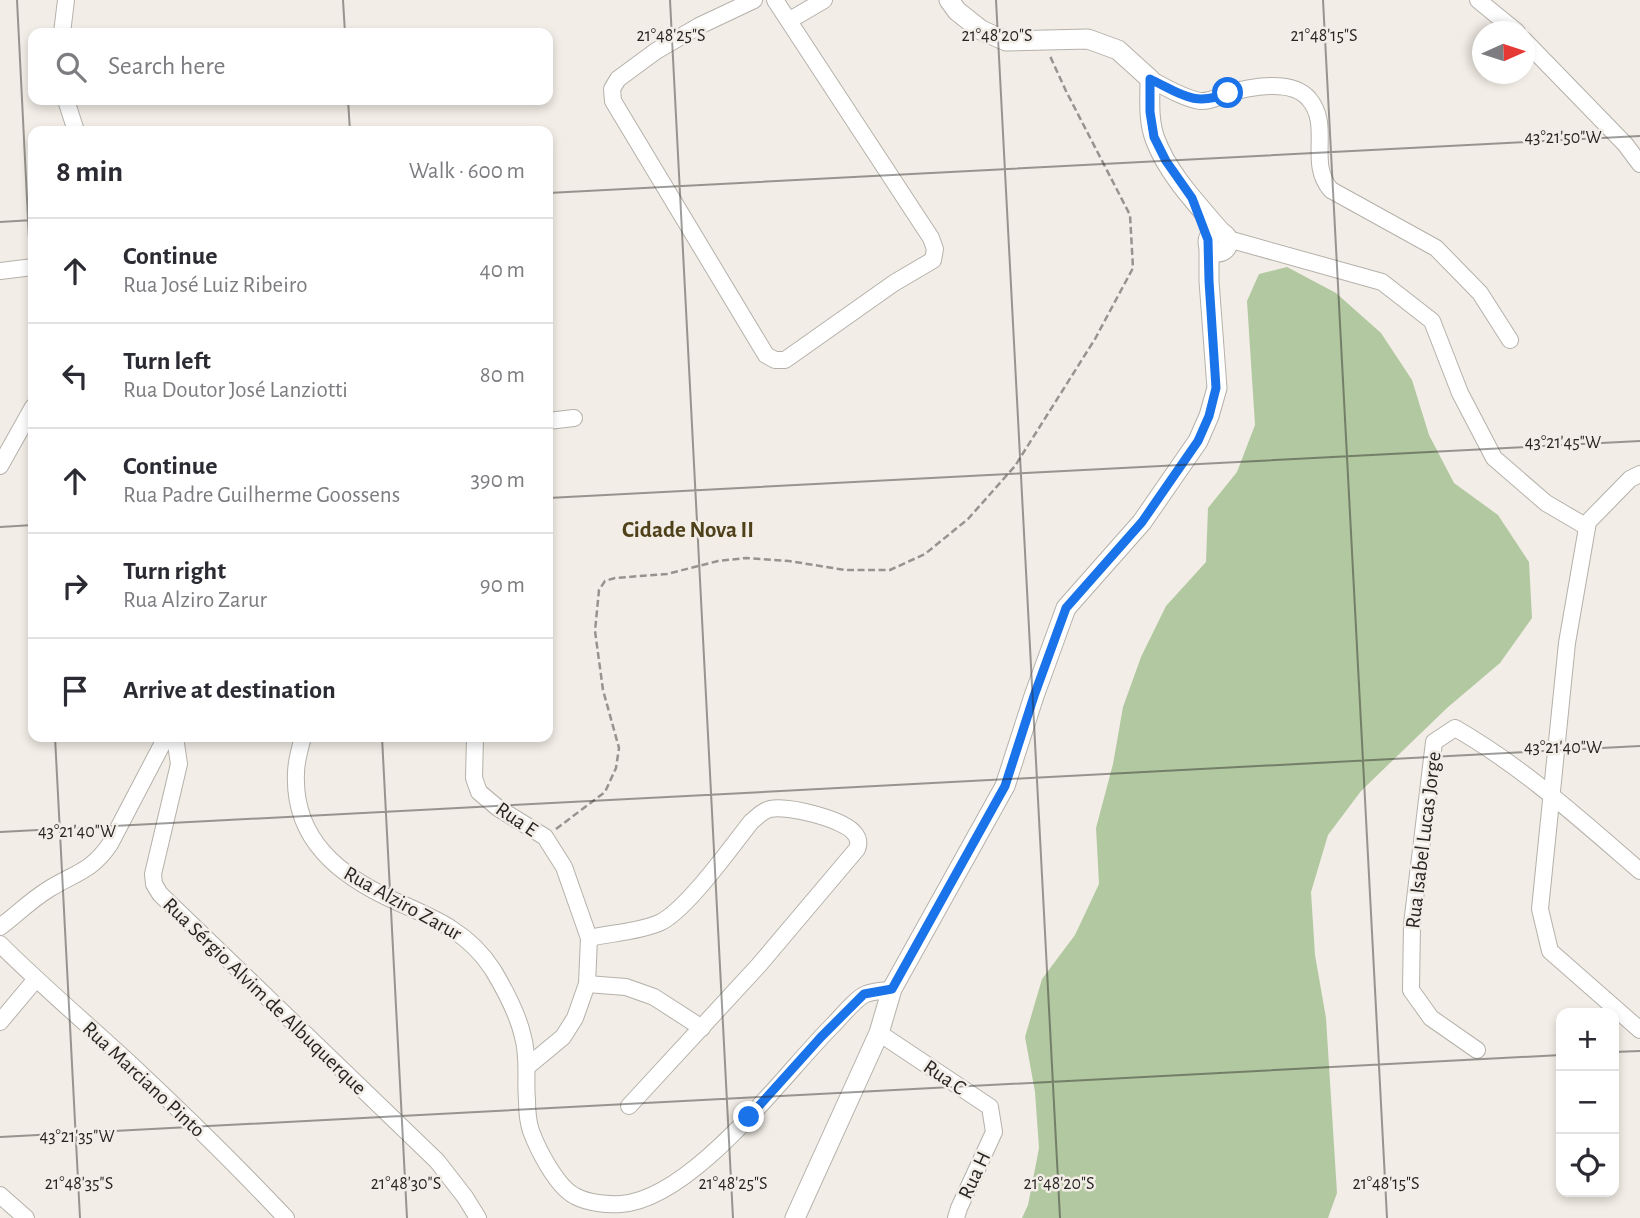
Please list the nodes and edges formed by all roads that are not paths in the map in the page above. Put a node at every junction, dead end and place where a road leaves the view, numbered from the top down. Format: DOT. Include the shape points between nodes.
graph roads {
  1 [pos="66,0"];
  2 [pos="754,0"];
  3 [pos="775,0"];
  4 [pos="824,0"];
  5 [pos="949,0"];
  6 [pos="1478,0"];
  7 [pos="790,20"];
  8 [pos="1504,21"];
  9 [pos="63,28"];
  10 [pos="1535,51"];
  11 [pos="1150,79"];
  12 [pos="68,105"];
  13 [pos="74,126"];
  14 [pos="1640,164"];
  15 [pos="1218,243"];
  16 [pos="28,268"];
  17 [pos="0,271"];
  18 [pos="1510,340"];
  19 [pos="28,416"];
  20 [pos="574,418"];
  21 [pos="553,420"];
  22 [pos="0,466"];
  23 [pos="1640,474"];
  24 [pos="1587,527"];
  25 [pos="163,742"];
  26 [pos="176,742"];
  27 [pos="302,742"];
  28 [pos="475,742"];
  29 [pos="1551,794"];
  30 [pos="1640,871"];
  31 [pos="0,927"];
  32 [pos="589,937"];
  33 [pos="0,944"];
  34 [pos="36,979"];
  35 [pos="587,984"];
  36 [pos="892,989"];
  37 [pos="0,1022"];
  38 [pos="702,1028"];
  39 [pos="1640,1030"];
  40 [pos="879,1033"];
  41 [pos="1477,1049"];
  42 [pos="528,1066"];
  43 [pos="629,1107"];
  44 [pos="994,1132"];
  45 [pos="0,1195"];
  46 [pos="26,1218"];
  47 [pos="286,1218"];
  48 [pos="478,1218"];
  49 [pos="794,1218"];
  50 [pos="956,1218"];
  1 -- 9 [label="street"];
  2 -- 7 [label="street" via="699,26 618,79 612,89 613,101 766,355 775,360 785,360 933,260 935,249"];
  3 -- 7 [label="street"];
  4 -- 7 [label="street"];
  5 -- 11 [label="street" via="981,30 1006,41 1088,39 1118,50"];
  6 -- 8 [label="street"];
  10 -- 14 [label="street"];
  11 -- 15 [label="street" via="1154,137"];
  11 -- 18 [label="street" via="1200,101 1264,87 1281,86 1305,94 1320,121 1318,157 1325,183 1436,248 1480,293"];
  12 -- 13 [label="street"];
  15 -- 24 [label="street" via="1252,246 1382,282 1432,321 1460,393 1494,458 1546,503"];
  15 -- 36 [label="street" via="1209,281 1216,388 1209,416 1198,441 1142,522 1066,608 1005,786"];
  16 -- 17 [label="street"];
  19 -- 22 [label="street"];
  20 -- 21 [label="street"];
  23 -- 24 [label="street" via="1630,479"];
  24 -- 29 [label="street" via="1567,643"];
  25 -- 31 [label="street" via="101,858 47,890"];
  26 -- 48 [label="street, Rua Sérgio Alvim de Albuquerque" via="179,764 153,874 160,894 437,1161"];
  27 -- 42 [label="street, Rua Alziro Zarur" via="295,771 296,794 313,840 330,862 363,886 431,916 470,940 513,1007"];
  28 -- 32 [label="street, Rua E" via="474,778 480,792 545,838 564,867"];
  29 -- 30 [label="street"];
  29 -- 39 [label="street" via="1540,909 1550,951"];
  29 -- 41 [label="street, Rua Isabel Lucas Jorge" via="1455,728 1434,742 1412,924 1411,990 1431,1018"];
  32 -- 35 [label="street"];
  32 -- 38 [label="street" via="668,919 761,813 788,808 845,825 856,834 857,849"];
  33 -- 34 [label="street, Rua Marciano Pinto"];
  34 -- 37 [label="street"];
  34 -- 47 [label="street, Rua Marciano Pinto" via="137,1070"];
  35 -- 38 [label="street" via="626,987 654,997"];
  35 -- 42 [label="street" via="563,1037"];
  36 -- 40 [label="street"];
  36 -- 42 [label="street, Rua Alziro Zarur" via="864,994 687,1176 651,1197 622,1204 573,1196 542,1156 530,1129"];
  38 -- 43 [label="street"];
  40 -- 44 [label="street, Rua C" via="990,1107"];
  40 -- 49 [label="street"];
  44 -- 50 [label="street, Rua H"];
  45 -- 46 [label="street"];
}
